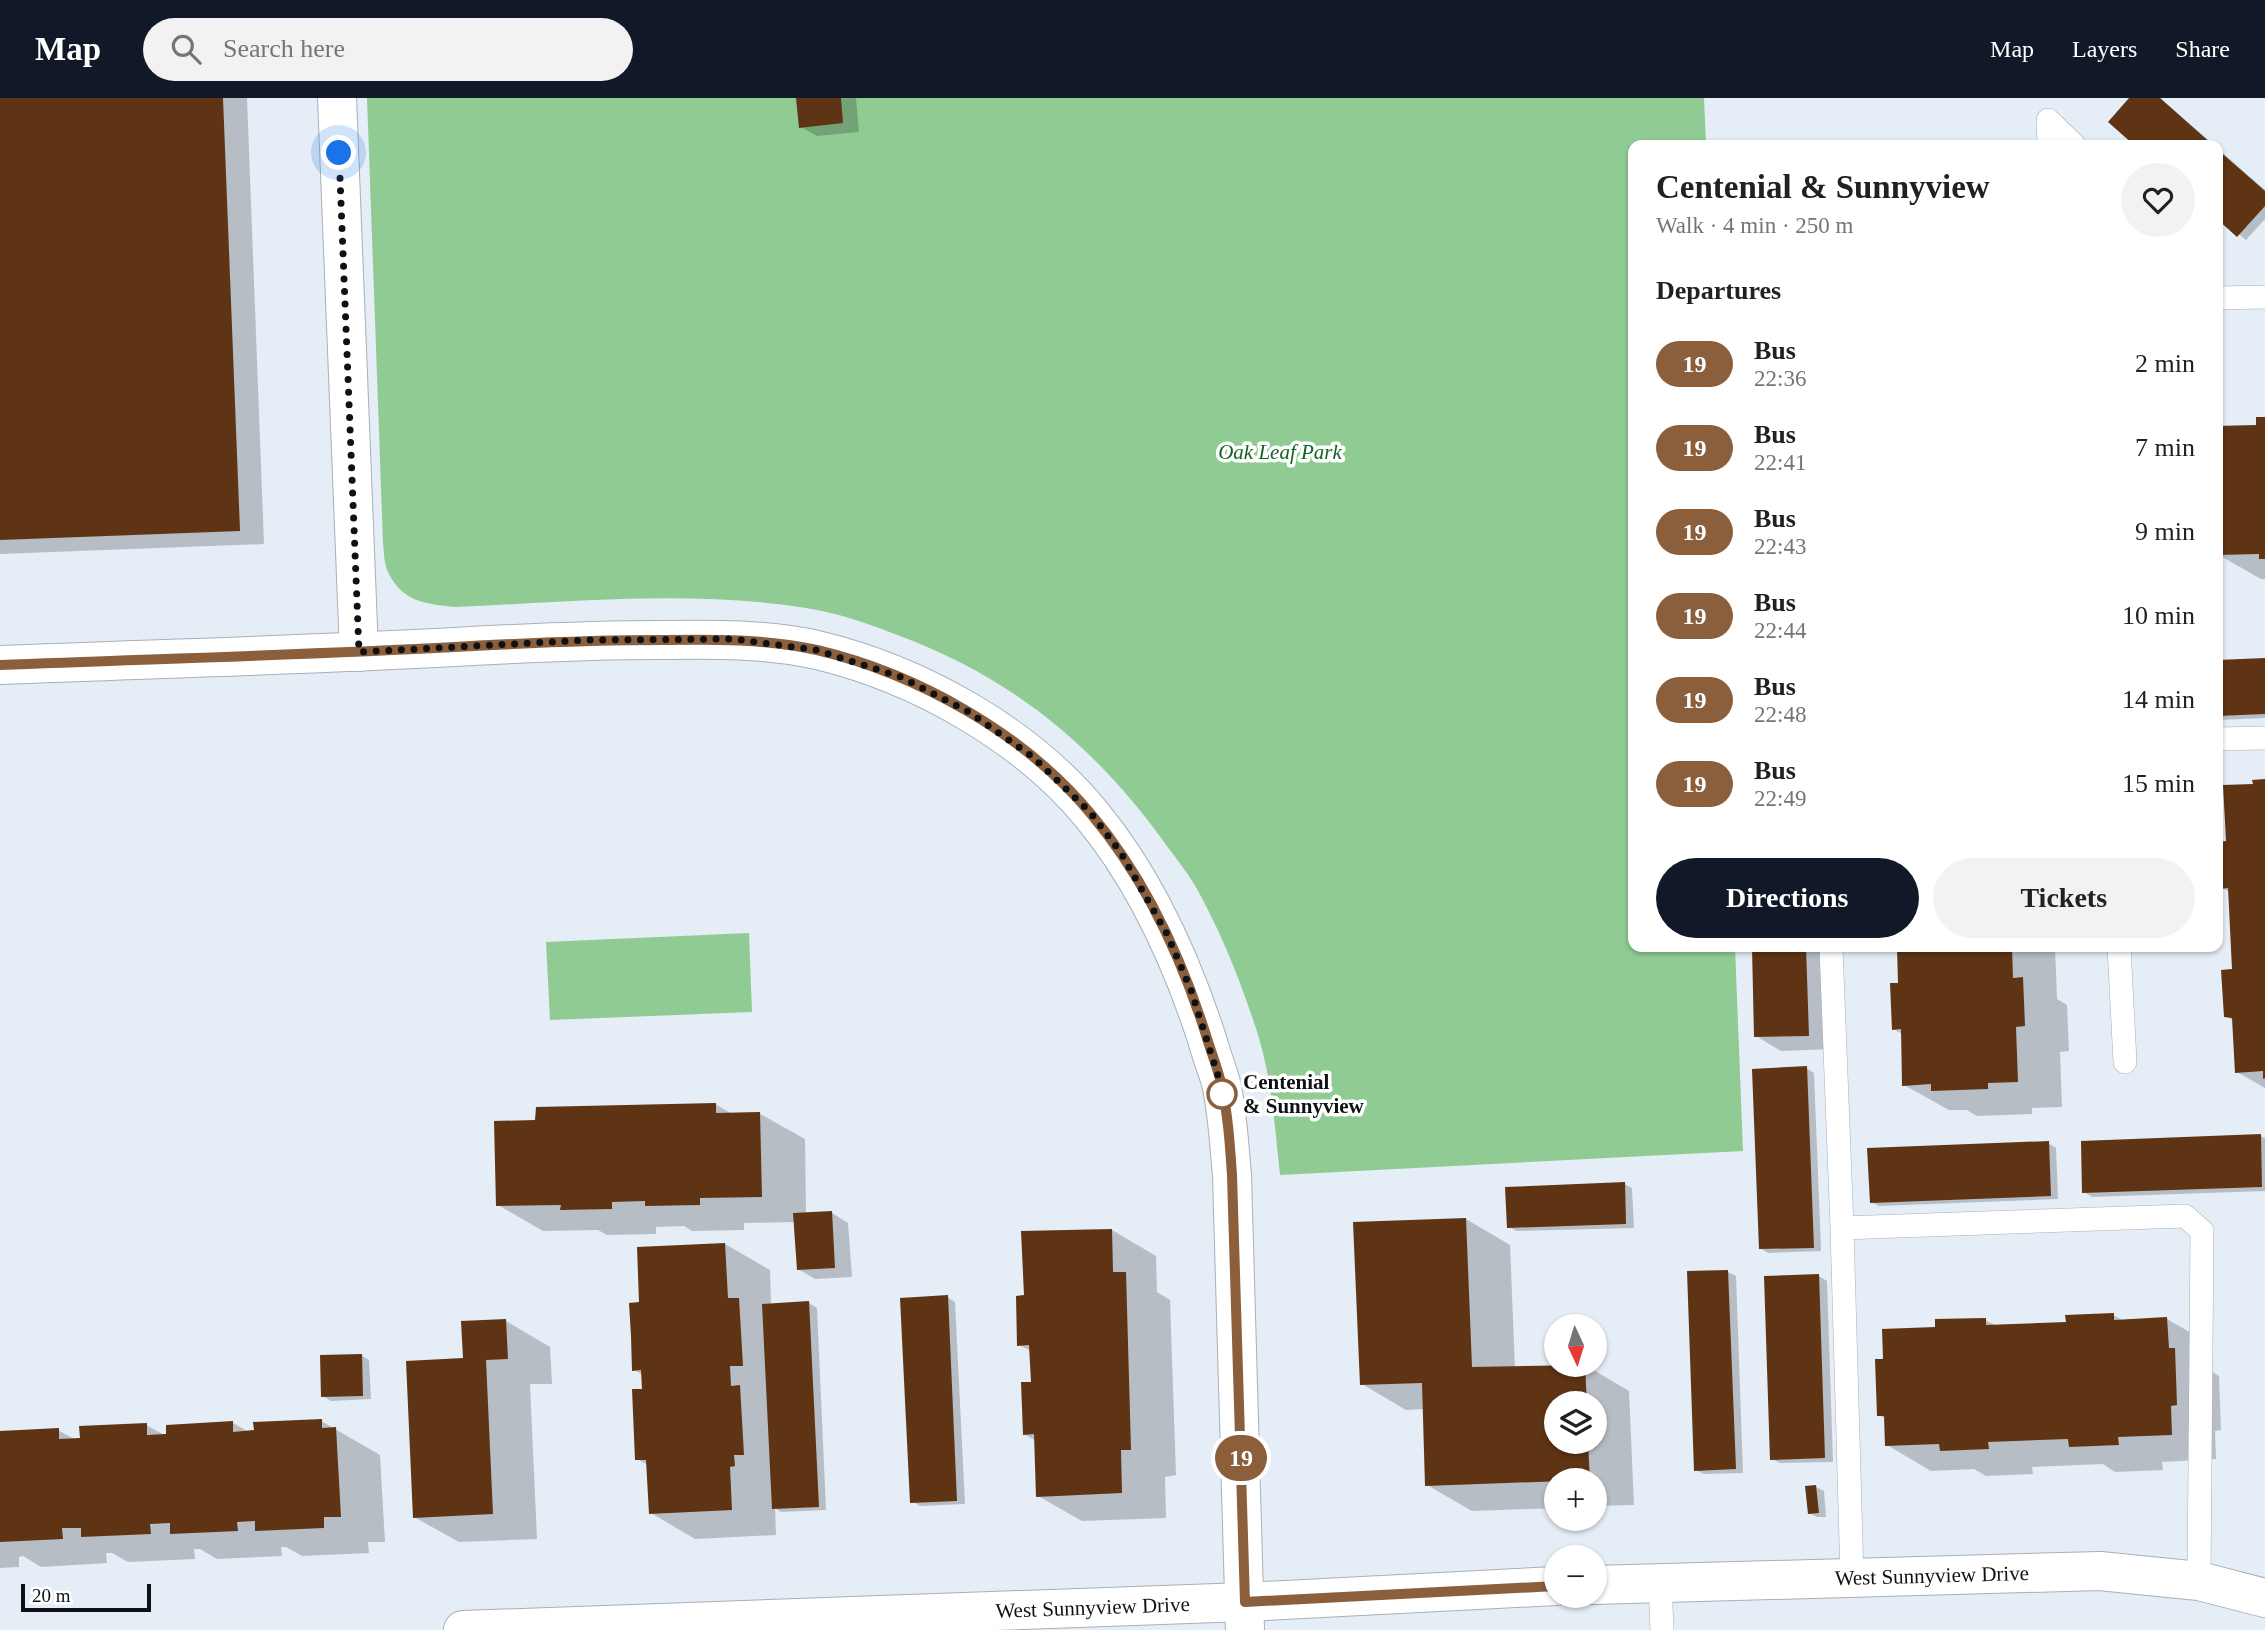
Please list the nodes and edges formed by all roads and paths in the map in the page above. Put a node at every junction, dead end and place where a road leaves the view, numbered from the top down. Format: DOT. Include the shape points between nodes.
graph roads {
  1 [pos="337,98"];
  2 [pos="2049,140"];
  3 [pos="2069,140"];
  4 [pos="2265,296"];
  5 [pos="2226,298"];
  6 [pos="359,652"];
  7 [pos="0,665"];
  8 [pos="2265,738"];
  9 [pos="2223,739"];
  10 [pos="1831,952"];
  11 [pos="2119,952"];
  12 [pos="2125,1062"];
  13 [pos="1842,1228"];
  14 [pos="1852,1577"];
  15 [pos="1660,1581"];
  16 [pos="2199,1581"];
  17 [pos="1607,1584"];
  18 [pos="1544,1588"];
  19 [pos="2265,1598"];
  20 [pos="1245,1616"];
  21 [pos="540,1628"];
  22 [pos="463,1630"];
  23 [pos="1662,1630"];
  1 -- 6 [label="street"];
  2 -- 3 [label="lane" via="2048,120"];
  4 -- 5 [label="lane"];
  6 -- 7 [label="street"];
  6 -- 20 [label="street" via="589,640 733,639 816,650 901,677 969,712 1033,757 1090,812 1121,853 1167,934 1191,990 1220,1082 1232,1175"];
  8 -- 9 [label="lane"];
  10 -- 13 [label="lane"];
  11 -- 12 [label="lane"];
  13 -- 14 [label="lane"];
  13 -- 16 [label="lane" via="2185,1216 2202,1231"];
  14 -- 15 [label="street, West Sunnyview Drive"];
  14 -- 16 [label="street, West Sunnyview Drive" via="2100,1571"];
  15 -- 17 [label="street, West Sunnyview Drive"];
  15 -- 23 [label="lane"];
  16 -- 19 [label="street, West Sunnyview Drive"];
  18 -- 20 [label="street, West Sunnyview Drive"];
  20 -- 21 [label="street, West Sunnyview Drive"];
  21 -- 22 [label="street, West Sunnyview Drive"];
}
